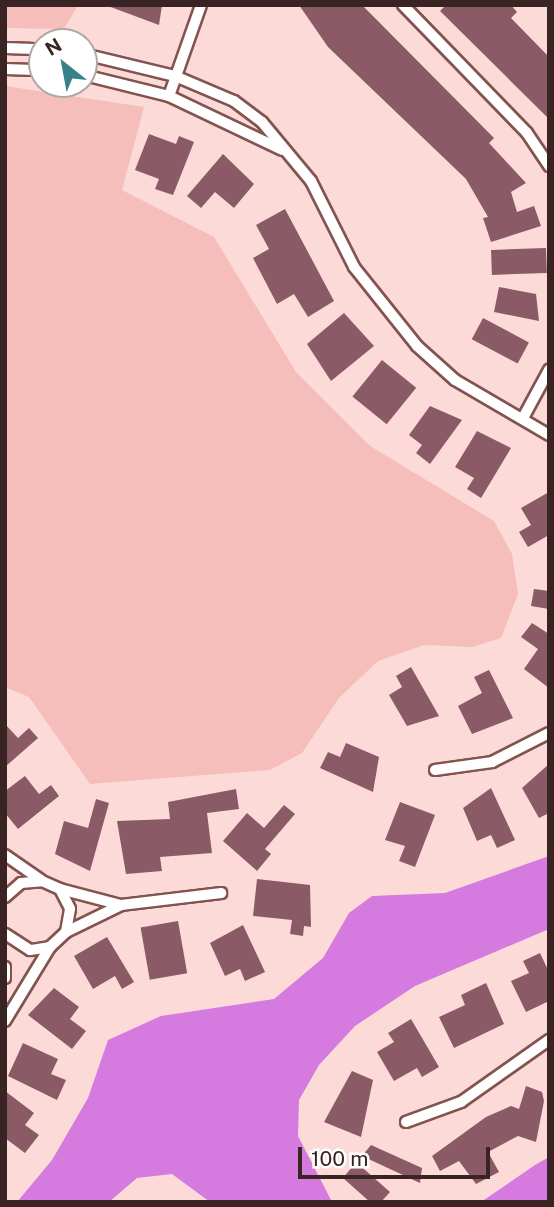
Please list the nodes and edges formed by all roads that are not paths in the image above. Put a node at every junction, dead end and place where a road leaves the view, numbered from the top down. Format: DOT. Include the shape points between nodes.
graph roads {
  1 [pos="201,5"];
  2 [pos="403,5"];
  3 [pos="5,48"];
  4 [pos="28,49"];
  5 [pos="98,57"];
  6 [pos="5,69"];
  7 [pos="28,70"];
  8 [pos="175,76"];
  9 [pos="98,78"];
  10 [pos="169,96"];
  11 [pos="286,153"];
  12 [pos="549,166"];
  13 [pos="549,370"];
  14 [pos="523,418"];
  15 [pos="549,435"];
  16 [pos="549,733"];
  17 [pos="435,770"];
  18 [pos="5,855"];
  19 [pos="42,881"];
  20 [pos="60,890"];
  21 [pos="221,893"];
  22 [pos="5,897"];
  23 [pos="121,905"];
  24 [pos="66,932"];
  25 [pos="5,934"];
  26 [pos="50,947"];
  27 [pos="5,967"];
  28 [pos="5,978"];
  29 [pos="5,1021"];
  30 [pos="549,1040"];
  31 [pos="406,1122"];
  1 -- 8 [label="street"];
  2 -- 12 [label="street" via="527,133"];
  3 -- 4 [label="street"];
  5 -- 8 [label="street"];
  6 -- 7 [label="street"];
  8 -- 10 [label="street"];
  8 -- 11 [label="street" via="234,101"];
  9 -- 10 [label="street"];
  10 -- 11 [label="street"];
  11 -- 14 [label="street" via="310,181 354,267 417,346 455,380"];
  13 -- 14 [label="street"];
  14 -- 15 [label="street"];
  16 -- 17 [label="street" via="492,762"];
  18 -- 19 [label="street"];
  19 -- 20 [label="street"];
  19 -- 22 [label="street" via="21,883"];
  20 -- 23 [label="street"];
  20 -- 24 [label="street" via="70,909"];
  21 -- 23 [label="street"];
  23 -- 24 [label="street"];
  24 -- 26 [label="street"];
  25 -- 26 [label="street" via="30,950"];
  26 -- 29 [label="street"];
  27 -- 28 [label="street"];
  30 -- 31 [label="street" via="461,1101"];
}
